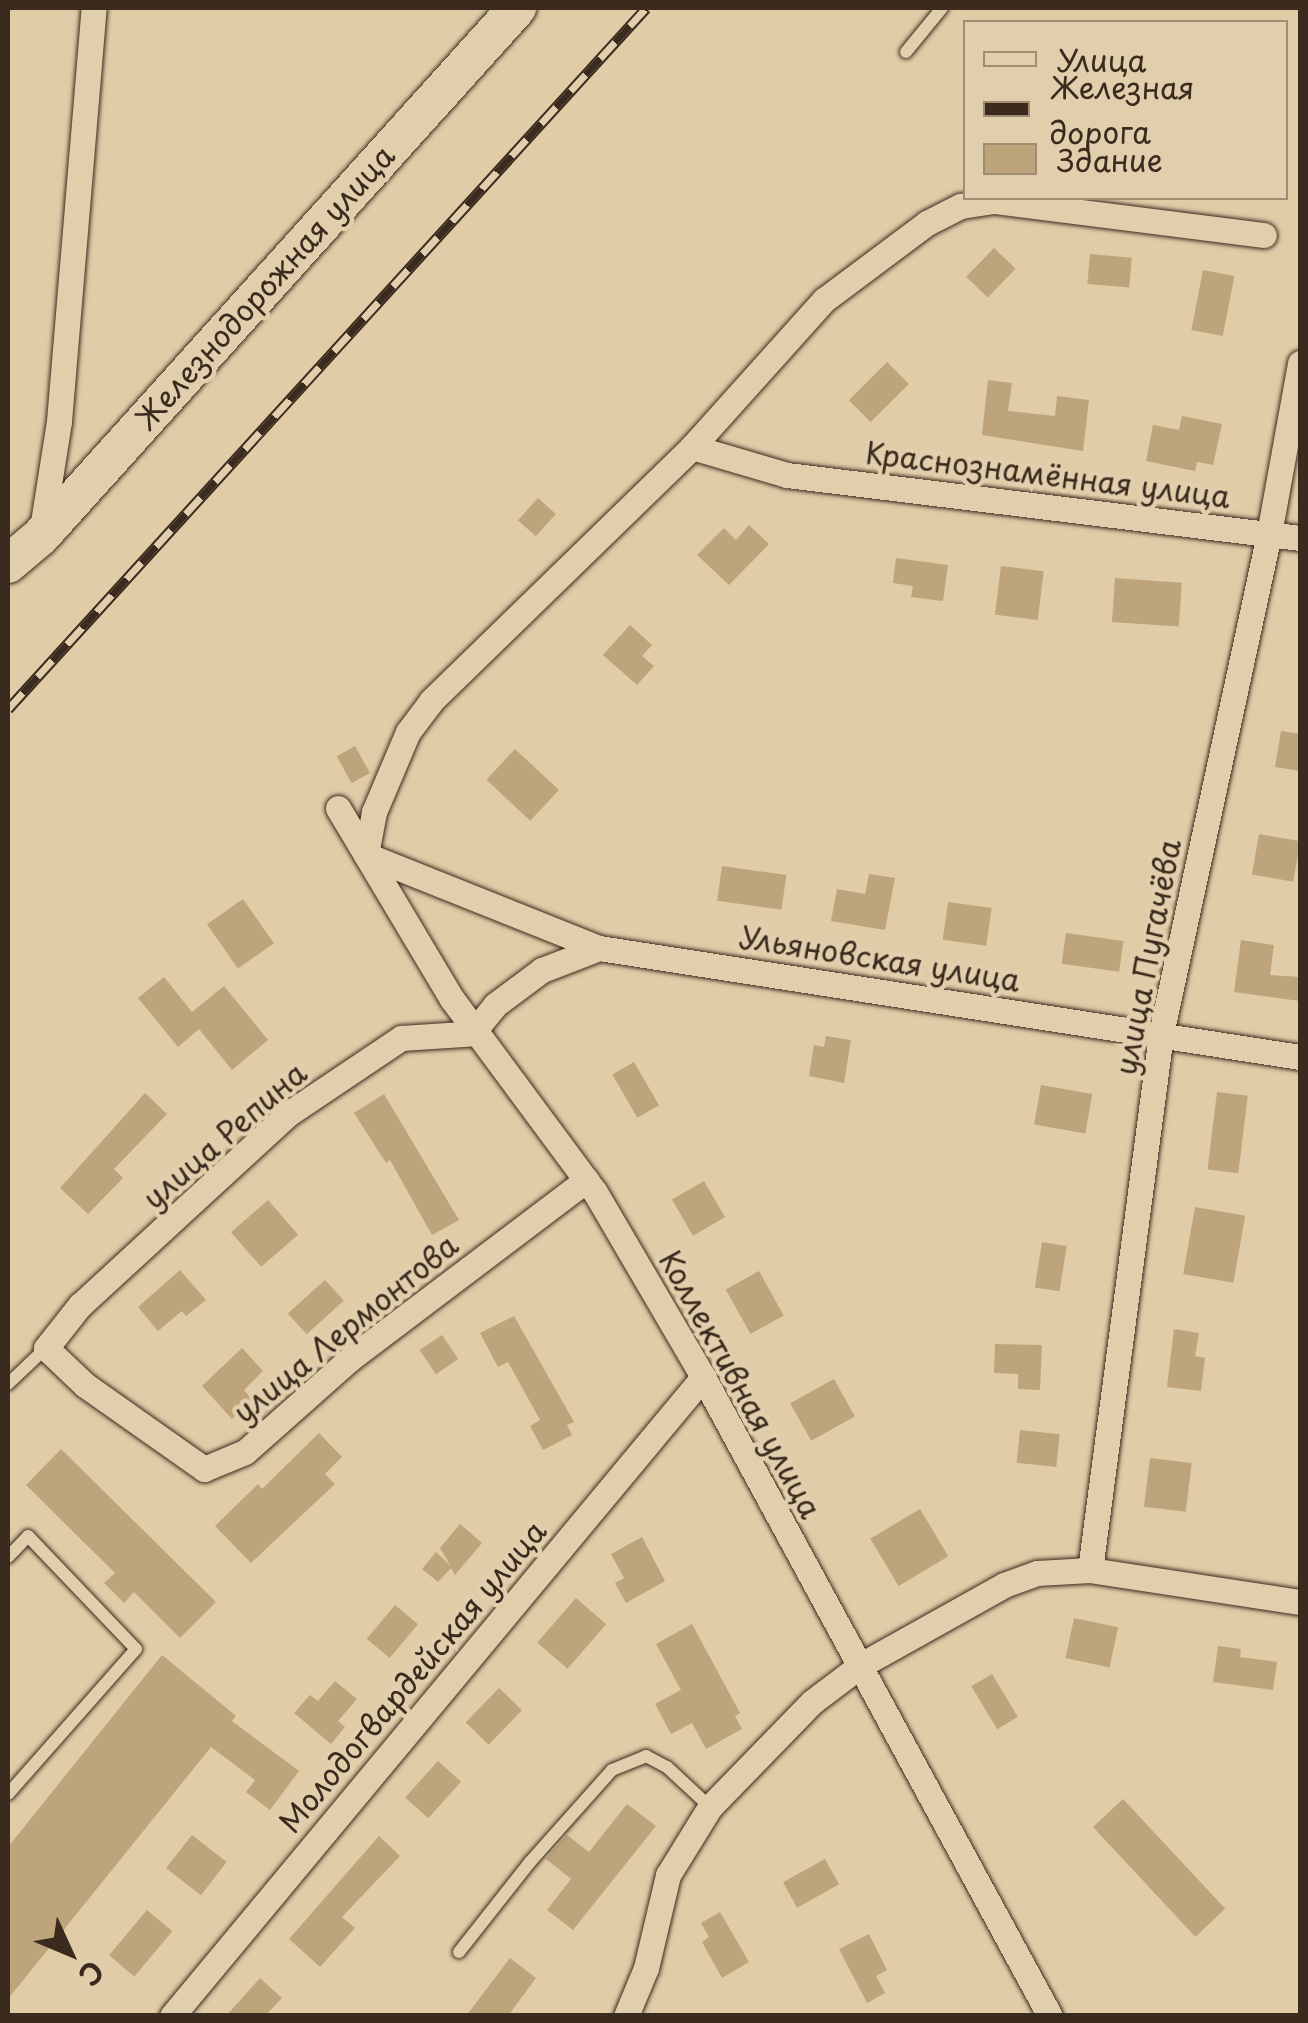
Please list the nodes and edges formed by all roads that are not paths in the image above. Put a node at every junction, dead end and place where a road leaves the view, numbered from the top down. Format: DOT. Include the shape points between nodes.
graph roads {
  1 [pos="94,8"];
  2 [pos="517,8"];
  3 [pos="942,8"];
  4 [pos="906,52"];
  5 [pos="1264,235"];
  6 [pos="1300,363"];
  7 [pos="692,447"];
  8 [pos="1269,534"];
  9 [pos="41,536"];
  10 [pos="1300,538"];
  11 [pos="8,564"];
  12 [pos="338,808"];
  13 [pos="366,855"];
  14 [pos="599,948"];
  15 [pos="476,1032"];
  16 [pos="1161,1034"];
  17 [pos="1300,1057"];
  18 [pos="586,1180"];
  19 [pos="46,1348"];
  20 [pos="703,1377"];
  21 [pos="8,1384"];
  22 [pos="8,1556"];
  23 [pos="1090,1570"];
  24 [pos="1300,1602"];
  25 [pos="861,1666"];
  26 [pos="8,1794"];
  27 [pos="710,1807"];
  28 [pos="459,1952"];
  29 [pos="172,2016"];
  30 [pos="626,2016"];
  31 [pos="1050,2016"];
  1 -- 9 [label="street" via="59,421"];
  2 -- 9 [label="street, Железнодорожная улица"];
  3 -- 4 [label="lane"];
  5 -- 7 [label="street" via="994,201 961,206 927,223 824,300"];
  6 -- 8 [label="street, улица Пугачёва"];
  7 -- 8 [label="street, Краснознамённая улица" via="787,474"];
  7 -- 13 [label="street" via="430,701 408,732 374,812"];
  8 -- 10 [label="street, Краснознамённая улица"];
  8 -- 16 [label="street, улица Пугачёва"];
  9 -- 11 [label="street, Железнодорожная улица"];
  12 -- 13 [label="street, Коллективная улица"];
  13 -- 14 [label="street"];
  13 -- 15 [label="street, Коллективная улица"];
  14 -- 15 [label="street, Ульяновская улица" via="542,970 495,1005"];
  14 -- 16 [label="street, Ульяновская улица"];
  15 -- 18 [label="street, Коллективная улица"];
  15 -- 19 [label="street, улица Репина" via="401,1038 288,1114 80,1306"];
  16 -- 17 [label="street, Ульяновская улица"];
  16 -- 23 [label="street, улица Пугачёва"];
  18 -- 19 [label="street, улица Лермонтова" via="351,1358 245,1452 204,1469 85,1385"];
  18 -- 20 [label="street, Коллективная улица"];
  19 -- 21 [label="lane"];
  20 -- 25 [label="street, Коллективная улица"];
  20 -- 29 [label="street, Молодогвардейская улица"];
  22 -- 26 [label="lane" via="28,1536 136,1649"];
  23 -- 24 [label="street"];
  23 -- 25 [label="street" via="1038,1573 1004,1585"];
  25 -- 27 [label="street" via="812,1702"];
  25 -- 31 [label="street, Коллективная улица"];
  27 -- 28 [label="lane" via="646,1756 612,1770"];
  27 -- 30 [label="street" via="668,1874 646,1968"];
}
